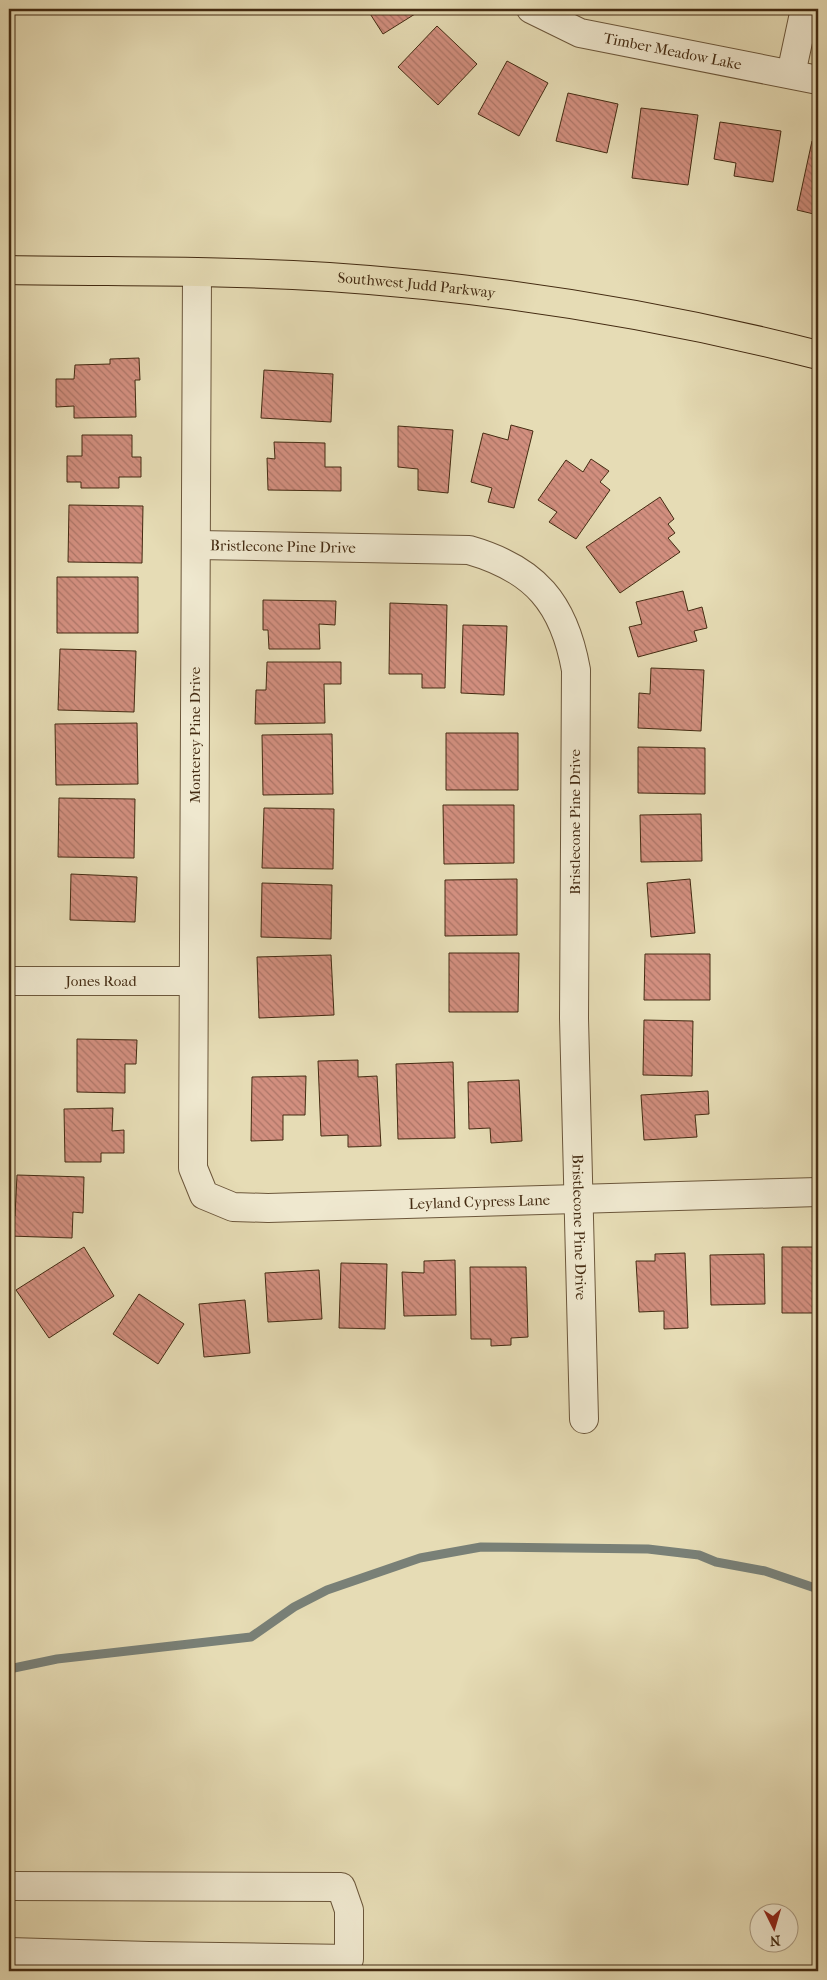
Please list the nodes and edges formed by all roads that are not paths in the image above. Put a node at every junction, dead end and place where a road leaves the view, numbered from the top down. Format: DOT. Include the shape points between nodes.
graph roads {
  1 [pos="531,9"];
  2 [pos="805,9"];
  3 [pos="792,74"];
  4 [pos="818,80"];
  5 [pos="9,270"];
  6 [pos="197,273"];
  7 [pos="818,354"];
  8 [pos="197,546"];
  9 [pos="9,981"];
  10 [pos="193,981"];
  11 [pos="818,1192"];
  12 [pos="204,1195"];
  13 [pos="578,1199"];
  14 [pos="584,1419"];
  15 [pos="9,1886"];
  16 [pos="9,1952"];
  17 [pos="149,1964"];
  18 [pos="229,1964"];
  19 [pos="349,1965"];
  1 -- 3 [label="street, Timber Meadow Lake" via="580,33"];
  2 -- 3 [label="street"];
  3 -- 4 [label="street, Timber Meadow Lake"];
  5 -- 6 [label="highway, Southwest Judd Parkway"];
  6 -- 7 [label="highway, Southwest Judd Parkway" via="326,277 552,301 615,310"];
  6 -- 8 [label="street, Monterey Pine Drive"];
  8 -- 10 [label="street, Monterey Pine Drive"];
  8 -- 13 [label="street, Bristlecone Pine Drive" via="469,550 518,570 537,585 563,623 576,670 574,1018"];
  9 -- 10 [label="street, Jones Road"];
  10 -- 12 [label="street, Monterey Pine Drive" via="194,1168"];
  11 -- 13 [label="street, Leyland Cypress Lane"];
  12 -- 13 [label="street, Leyland Cypress Lane" via="233,1207 268,1208"];
  13 -- 14 [label="street, Bristlecone Pine Drive"];
  15 -- 19 [label="street" via="340,1887 349,1910"];
  16 -- 17 [label="street"];
  17 -- 18 [label="street"];
  18 -- 19 [label="street"];
}
